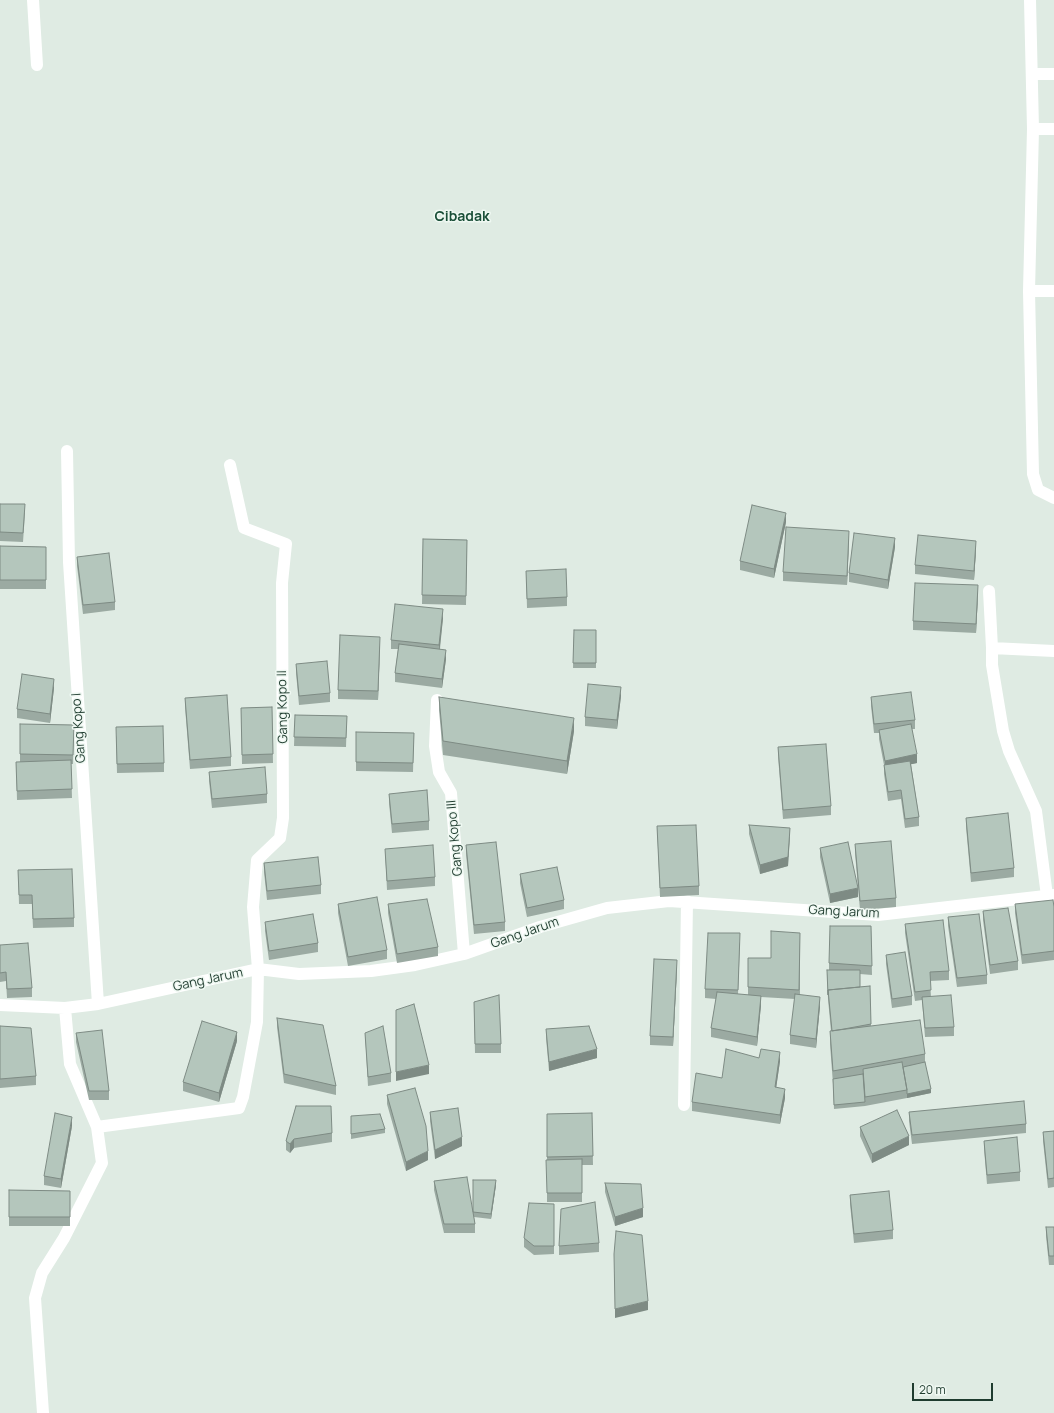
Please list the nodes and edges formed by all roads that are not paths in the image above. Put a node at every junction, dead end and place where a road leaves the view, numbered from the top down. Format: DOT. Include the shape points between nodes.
graph roads {
  1 [pos="33,0"];
  2 [pos="1030,0"];
  3 [pos="37,65"];
  4 [pos="1032,74"];
  5 [pos="1054,74"];
  6 [pos="1033,129"];
  7 [pos="1054,129"];
  8 [pos="1029,291"];
  9 [pos="1054,291"];
  10 [pos="67,451"];
  11 [pos="230,465"];
  12 [pos="1054,498"];
  13 [pos="989,591"];
  14 [pos="992,648"];
  15 [pos="1054,651"];
  16 [pos="437,700"];
  17 [pos="1051,896"];
  18 [pos="688,901"];
  19 [pos="464,954"];
  20 [pos="258,969"];
  21 [pos="98,1004"];
  22 [pos="0,1006"];
  23 [pos="65,1008"];
  24 [pos="684,1105"];
  25 [pos="97,1127"];
  26 [pos="43,1413"];
  1 -- 3 [label="street"];
  2 -- 4 [label="street"];
  4 -- 5 [label="street"];
  4 -- 6 [label="street"];
  6 -- 7 [label="street"];
  6 -- 8 [label="street"];
  8 -- 9 [label="street"];
  8 -- 12 [label="street" via="1033,474 1038,490"];
  10 -- 21 [label="street, Gang Kopo I" via="68,562"];
  11 -- 20 [label="street, Gang Kopo II" via="244,528 286,544 282,583 283,818 280,838 257,860 253,907"];
  13 -- 14 [label="street"];
  14 -- 15 [label="street"];
  14 -- 17 [label="street" via="992,665 1003,731 1009,751 1036,811"];
  16 -- 19 [label="street, Gang Kopo III" via="435,746 439,772 451,792"];
  17 -- 18 [label="street, Gang Jarum" via="878,915"];
  18 -- 19 [label="street, Gang Jarum" via="669,900 607,908 540,927"];
  18 -- 24 [label="street"];
  19 -- 20 [label="street, Gang Jarum" via="415,965 371,971 299,974"];
  20 -- 21 [label="street, Gang Jarum"];
  20 -- 25 [label="street" via="257,1022 239,1108"];
  21 -- 23 [label="street, Gang Jarum"];
  22 -- 23 [label="street, Gang Jarum"];
  23 -- 25 [label="street" via="70,1064"];
  25 -- 26 [label="street" via="102,1163 64,1238 42,1273 35,1298"];
}
